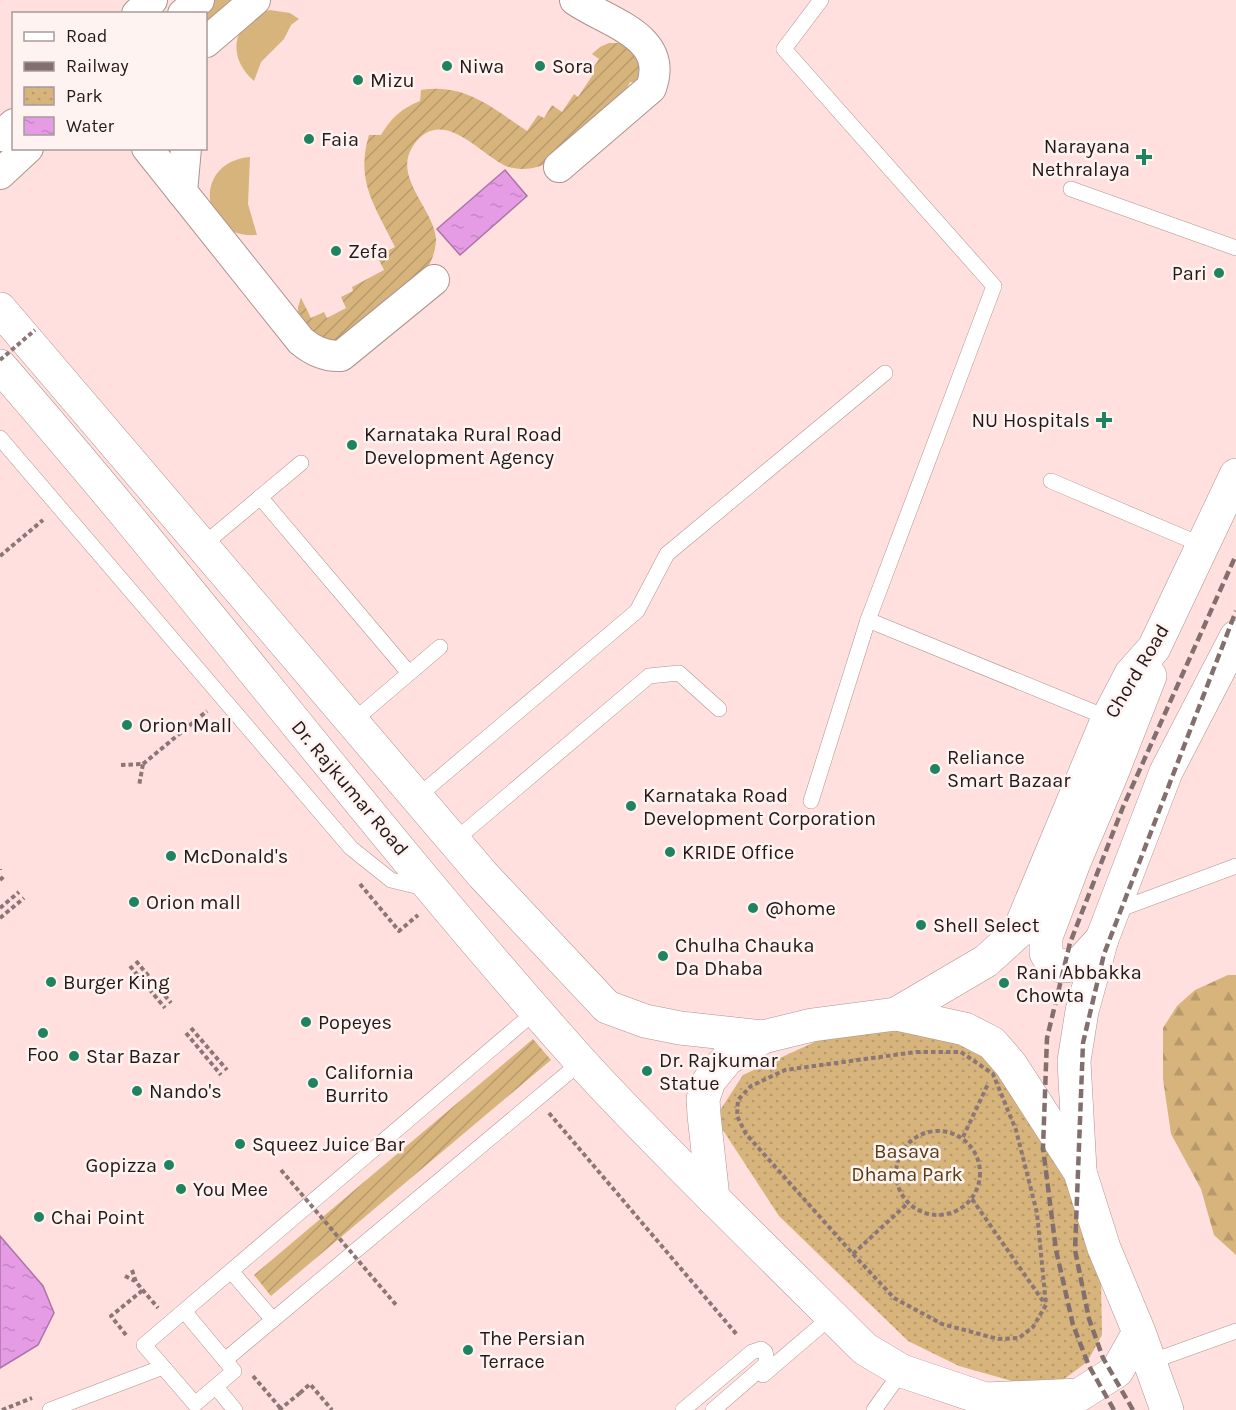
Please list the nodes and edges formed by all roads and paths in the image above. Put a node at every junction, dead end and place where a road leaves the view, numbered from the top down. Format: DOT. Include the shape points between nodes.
graph roads {
  1 [pos="152,0"];
  2 [pos="199,0"];
  3 [pos="255,0"];
  4 [pos="575,0"];
  5 [pos="821,0"];
  6 [pos="138,12"];
  7 [pos="185,12"];
  8 [pos="207,41"];
  9 [pos="12,126"];
  10 [pos="0,136"];
  11 [pos="26,150"];
  12 [pos="149,150"];
  13 [pos="186,150"];
  14 [pos="559,167"];
  15 [pos="0,174"];
  16 [pos="1071,189"];
  17 [pos="182,192"];
  18 [pos="1236,248"];
  19 [pos="434,280"];
  20 [pos="0,309"];
  21 [pos="35,330"];
  22 [pos="0,360"];
  23 [pos="0,366"];
  24 [pos="885,373"];
  25 [pos="0,438"];
  26 [pos="301,464"];
  27 [pos="1236,475"];
  28 [pos="1051,481"];
  29 [pos="260,497"];
  30 [pos="58,507"];
  31 [pos="1202,545"];
  32 [pos="202,546"];
  33 [pos="0,556"];
  34 [pos="868,620"];
  35 [pos="1236,637"];
  36 [pos="440,647"];
  37 [pos="1154,648"];
  38 [pos="409,674"];
  39 [pos="222,698"];
  40 [pos="719,709"];
  41 [pos="1108,718"];
  42 [pos="352,722"];
  43 [pos="143,764"];
  44 [pos="121,765"];
  45 [pos="139,786"];
  46 [pos="417,797"];
  47 [pos="811,801"];
  48 [pos="454,841"];
  49 [pos="1236,866"];
  50 [pos="5,875"];
  51 [pos="0,880"];
  52 [pos="433,890"];
  53 [pos="19,892"];
  54 [pos="24,898"];
  55 [pos="0,908"];
  56 [pos="0,918"];
  57 [pos="1107,925"];
  58 [pos="136,961"];
  59 [pos="130,966"];
  60 [pos="171,1003"];
  61 [pos="165,1008"];
  62 [pos="537,1010"];
  63 [pos="896,1014"];
  64 [pos="192,1028"];
  65 [pos="186,1033"];
  66 [pos="763,1037"];
  67 [pos="581,1062"];
  68 [pos="998,1065"];
  69 [pos="227,1070"];
  70 [pos="221,1075"];
  71 [pos="549,1112"];
  72 [pos="963,1137"];
  73 [pos="281,1170"];
  74 [pos="1080,1172"];
  75 [pos="713,1198"];
  76 [pos="972,1199"];
  77 [pos="908,1203"];
  78 [pos="852,1254"];
  79 [pos="132,1270"];
  80 [pos="231,1271"];
  81 [pos="125,1276"];
  82 [pos="136,1282"];
  83 [pos="143,1290"];
  84 [pos="1046,1305"];
  85 [pos="397,1306"];
  86 [pos="184,1311"];
  87 [pos="111,1317"];
  88 [pos="832,1317"];
  89 [pos="273,1320"];
  90 [pos="171,1323"];
  91 [pos="1236,1331"];
  92 [pos="1139,1332"];
  93 [pos="752,1352"];
  94 [pos="225,1360"];
  95 [pos="1150,1362"];
  96 [pos="163,1367"];
  97 [pos="246,1368"];
  98 [pos="902,1371"];
  99 [pos="216,1387"];
  100 [pos="986,1400"];
  101 [pos="207,1404"];
  102 [pos="50,1410"];
  103 [pos="235,1410"];
  104 [pos="281,1410"];
  105 [pos="332,1410"];
  106 [pos="683,1410"];
  107 [pos="713,1410"];
  108 [pos="722,1410"];
  109 [pos="874,1410"];
  110 [pos="1029,1410"];
  111 [pos="1167,1410"];
  1 -- 6 [label="street"];
  2 -- 7 [label="street"];
  3 -- 8 [label="street"];
  4 -- 14 [label="street" via="641,40 654,56 655,78 651,88"];
  5 -- 34 [label="lane" via="784,49 994,286"];
  9 -- 10 [label="street"];
  11 -- 15 [label="street"];
  12 -- 17 [label="street"];
  13 -- 17 [label="street"];
  16 -- 18 [label="lane"];
  17 -- 19 [label="street" via="301,341 324,355 342,356"];
  20 -- 32 [label="main road"];
  21 -- 22 [label="path, bridge"];
  23 -- 52 [label="main road, Dr. Rajkumar Road"];
  24 -- 46 [label="lane" via="667,554 637,611"];
  25 -- 30 [label="lane"];
  26 -- 29 [label="lane"];
  27 -- 31 [label="main road, Chord Road"];
  28 -- 31 [label="lane"];
  29 -- 32 [label="lane"];
  29 -- 38 [label="lane"];
  30 -- 33 [label="path"];
  30 -- 39 [label="lane"];
  31 -- 37 [label="main road, Chord Road"];
  32 -- 42 [label="main road"];
  34 -- 41 [label="lane"];
  34 -- 47 [label="lane"];
  35 -- 57 [label="main road" via="1166,772"];
  36 -- 38 [label="lane"];
  37 -- 41 [label="main road, Chord Road" via="1131,674"];
  37 -- 57 [label="main road" via="1149,681 1050,926 1046,953 1052,963 1074,965 1083,960"];
  38 -- 42 [label="lane"];
  39 -- 43 [label="path"];
  39 -- 52 [label="lane" via="351,848 391,880"];
  40 -- 48 [label="lane" via="679,674 649,676"];
  41 -- 63 [label="main road, Chord Road" via="1019,931 986,961"];
  42 -- 46 [label="main road"];
  43 -- 44 [label="path"];
  43 -- 45 [label="path"];
  46 -- 48 [label="main road"];
  48 -- 66 [label="main road" via="607,1007 680,1028"];
  49 -- 57 [label="lane"];
  50 -- 51 [label="path"];
  52 -- 62 [label="main road, Dr. Rajkumar Road"];
  53 -- 55 [label="path"];
  54 -- 56 [label="path"];
  57 -- 74 [label="main road" via="1082,1011 1074,1061"];
  58 -- 60 [label="path"];
  59 -- 61 [label="path"];
  62 -- 67 [label="main road, Dr. Rajkumar Road"];
  62 -- 80 [label="lane"];
  63 -- 66 [label="main road" via="812,1025"];
  63 -- 68 [label="main road" via="965,1029 992,1042"];
  64 -- 69 [label="path"];
  65 -- 70 [label="path"];
  66 -- 75 [label="main road" via="727,1059 709,1081 703,1099"];
  67 -- 75 [label="main road, Dr. Rajkumar Road"];
  67 -- 89 [label="lane"];
  68 -- 72 [label="path"];
  68 -- 74 [label="main road" via="1017,1074"];
  68 -- 78 [label="path" via="961,1052 916,1052 785,1070 751,1086 738,1100 737,1116 746,1134"];
  68 -- 84 [label="path" via="1037,1213"];
  71 -- 93 [label="path"];
  72 -- 76 [label="path" via="976,1153 981,1172"];
  72 -- 77 [label="path" via="937,1130 923,1133 902,1150 896,1178"];
  73 -- 85 [label="path, bridge"];
  74 -- 92 [label="main road" via="1104,1248"];
  75 -- 88 [label="main road, Dr. Rajkumar Road"];
  76 -- 77 [label="path" via="961,1209 941,1215 920,1211"];
  76 -- 84 [label="path"];
  77 -- 78 [label="path"];
  78 -- 84 [label="path" via="894,1298 942,1324 998,1339 1019,1338 1033,1327"];
  79 -- 82 [label="path"];
  80 -- 86 [label="lane"];
  80 -- 89 [label="lane"];
  81 -- 82 [label="path"];
  82 -- 83 [label="path"];
  83 -- 87 [label="path"];
  83 -- 90 [label="path"];
  86 -- 90 [label="lane"];
  86 -- 94 [label="lane"];
  88 -- 98 [label="main road, Dr. Rajkumar Road" via="865,1349"];
  88 -- 108 [label="lane"];
  89 -- 94 [label="lane"];
  90 -- 96 [label="lane" via="144,1345"];
  91 -- 95 [label="lane"];
  92 -- 95 [label="main road"];
  92 -- 100 [label="main road" via="1117,1371 1079,1395"];
  93 -- 106 [label="lane"];
  93 -- 107 [label="lane" via="765,1352 767,1362"];
  94 -- 99 [label="lane" via="234,1371"];
  95 -- 111 [label="main road"];
  96 -- 101 [label="lane" via="195,1404"];
  96 -- 102 [label="lane"];
  97 -- 104 [label="path"];
  98 -- 100 [label="main road, Dr. Rajkumar Road"];
  98 -- 109 [label="lane"];
  99 -- 101 [label="lane"];
  99 -- 103 [label="lane"];
  100 -- 110 [label="main road"];
  104 -- 105 [label="path, bridge" via="310,1384"];
}
